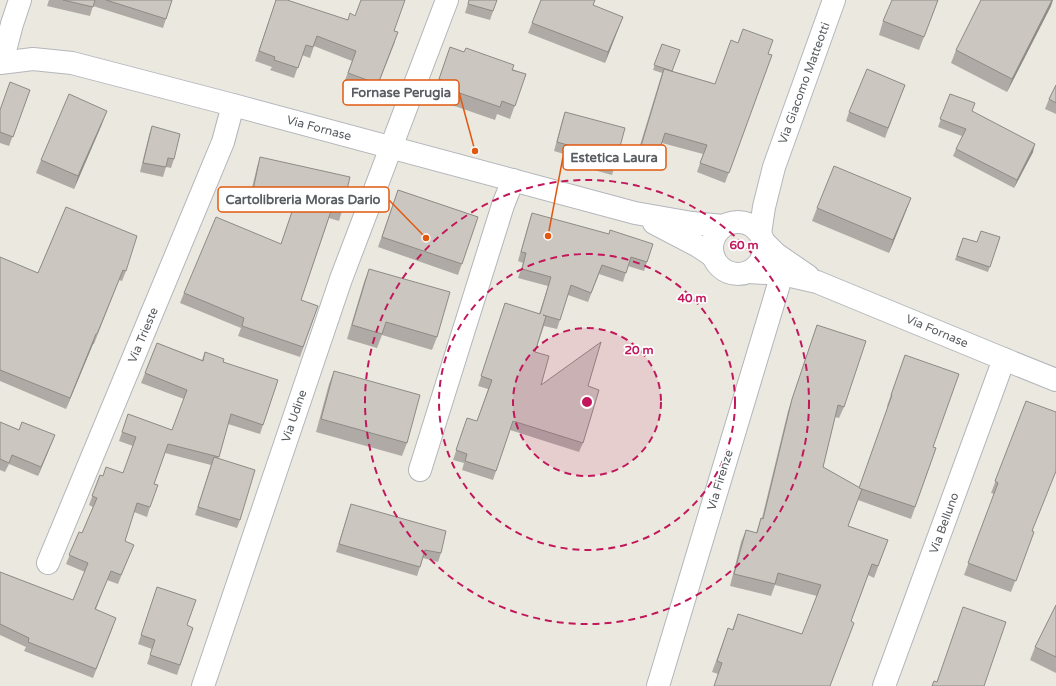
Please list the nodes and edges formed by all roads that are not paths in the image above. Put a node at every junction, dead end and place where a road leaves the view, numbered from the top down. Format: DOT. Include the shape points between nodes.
graph roads {
  1 [pos="20,0"];
  2 [pos="447,0"];
  3 [pos="834,0"];
  4 [pos="1,62"];
  5 [pos="233,105"];
  6 [pos="391,147"];
  7 [pos="774,167"];
  8 [pos="512,180"];
  9 [pos="636,213"];
  10 [pos="727,224"];
  11 [pos="762,238"];
  12 [pos="713,256"];
  13 [pos="750,272"];
  14 [pos="782,274"];
  15 [pos="818,282"];
  16 [pos="1004,359"];
  17 [pos="1056,380"];
  18 [pos="420,470"];
  19 [pos="48,563"];
  20 [pos="203,686"];
  21 [pos="658,686"];
  22 [pos="884,686"];
  1 -- 4 [label="street"];
  2 -- 6 [label="street, Via Udine"];
  3 -- 7 [label="street, Via Giacomo Matteotti"];
  4 -- 5 [label="street, Via Fornase" via="33,59 72,63"];
  5 -- 6 [label="street, Via Fornase"];
  5 -- 19 [label="street, Via Trieste" via="223,142"];
  6 -- 8 [label="street, Via Fornase"];
  6 -- 20 [label="street, Via Udine" via="341,279"];
  7 -- 10 [label="street, Via Giacomo Matteotti" via="746,210"];
  7 -- 11 [label="street, Via Giacomo Matteotti" via="764,207"];
  8 -- 9 [label="street, Via Fornase"];
  8 -- 18 [label="street"];
  9 -- 10 [label="street, Via Fornase" via="692,223"];
  9 -- 12 [label="street, Via Fornase"];
  10 -- 11 [label="street, Via Fornase" via="747,223 755,228"];
  10 -- 12 [label="street" via="713,239"];
  11 -- 13 [label="street" via="762,259"];
  11 -- 15 [label="street, Via Fornase" via="776,254"];
  12 -- 13 [label="street, Via Fornase" via="717,264 732,274"];
  13 -- 14 [label="street, Via Fornase"];
  14 -- 15 [label="street, Via Fornase"];
  14 -- 21 [label="street, Via Firenze"];
  15 -- 16 [label="street, Via Fornase"];
  16 -- 17 [label="street, Via Fornase"];
  16 -- 22 [label="street, Via Belluno"];
}
